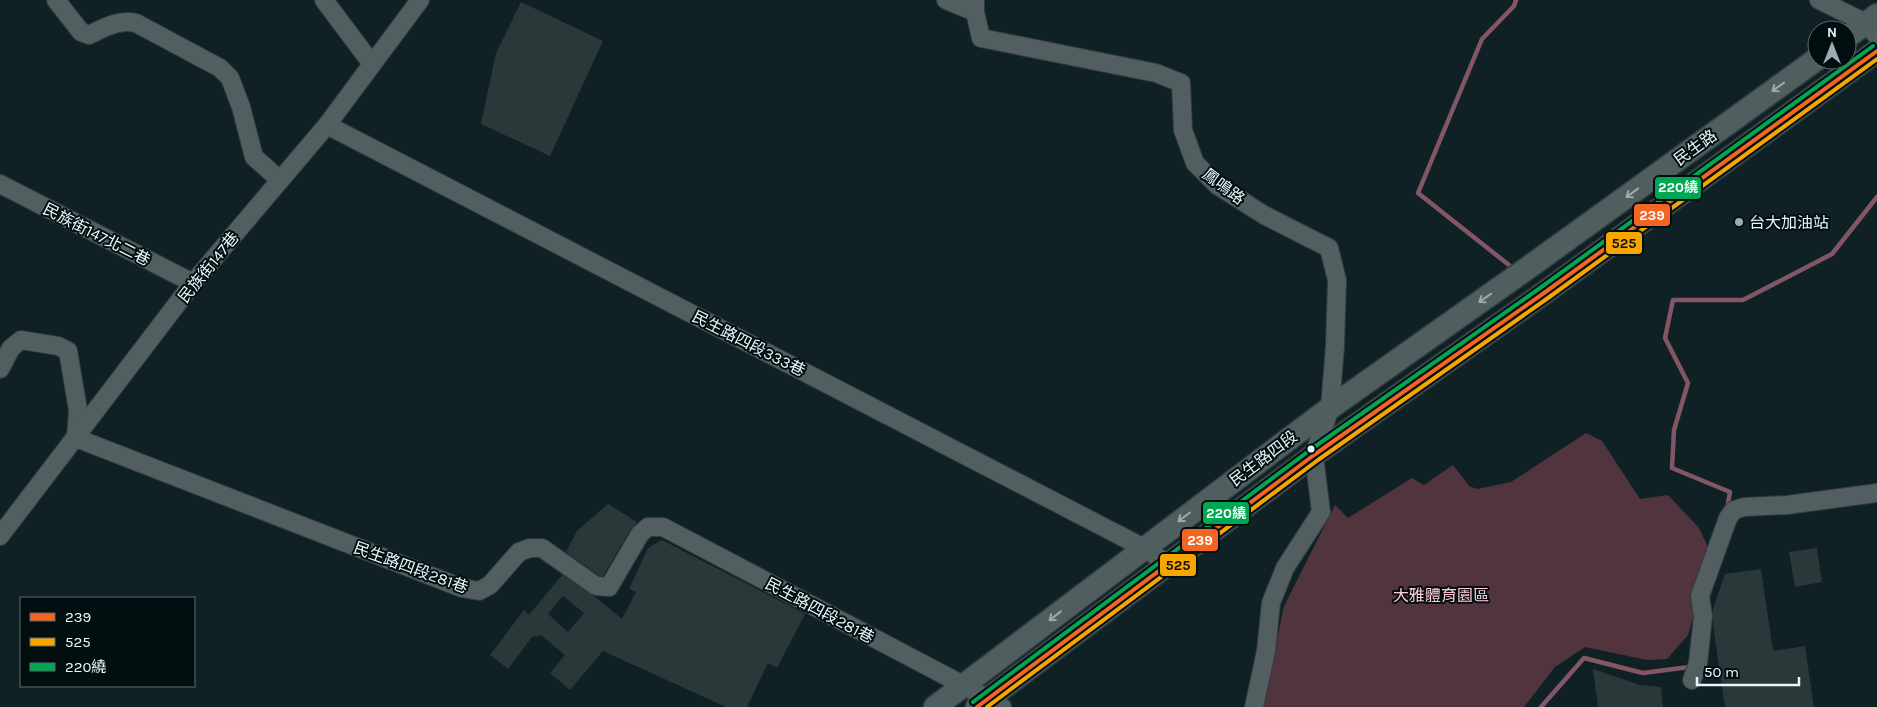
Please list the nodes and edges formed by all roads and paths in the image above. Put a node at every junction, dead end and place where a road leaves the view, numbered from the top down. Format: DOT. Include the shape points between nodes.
graph roads {
  1 [pos="56,0"];
  2 [pos="324,0"];
  3 [pos="420,0"];
  4 [pos="946,0"];
  5 [pos="1819,0"];
  6 [pos="975,6"];
  7 [pos="1873,25"];
  8 [pos="1857,32"];
  9 [pos="1877,51"];
  10 [pos="372,64"];
  11 [pos="1807,66"];
  12 [pos="327,125"];
  13 [pos="280,180"];
  14 [pos="0,184"];
  15 [pos="1525,270"];
  16 [pos="193,284"];
  17 [pos="1544,294"];
  18 [pos="0,369"];
  19 [pos="1330,408"];
  20 [pos="76,438"];
  21 [pos="1314,455"];
  22 [pos="1877,493"];
  23 [pos="0,536"];
  24 [pos="1144,548"];
  25 [pos="1168,564"];
  26 [pos="1692,680"];
  27 [pos="965,686"];
  28 [pos="989,704"];
  29 [pos="935,707"];
  30 [pos="1254,707"];
  1 -- 13 [label="street" via="81,32 89,34 111,24 136,22 220,68 230,78 254,157"];
  2 -- 10 [label="street"];
  3 -- 10 [label="street, 民族街147巷"];
  4 -- 6 [label="street"];
  5 -- 7 [label="street"];
  6 -- 19 [label="street, 鳳鳴路" via="981,38 1156,73 1181,83 1183,130 1195,163 1217,185 1329,248 1337,280"];
  7 -- 8 [label="main road"];
  9 -- 17 [label="main road, 民生路"];
  10 -- 12 [label="street, 民族街147巷"];
  11 -- 15 [label="main road, 民生路, one-way"];
  12 -- 13 [label="street, 民族街147巷"];
  12 -- 24 [label="street, 民生路四段333巷"];
  13 -- 16 [label="street, 民族街147巷"];
  14 -- 16 [label="street, 民族街147北二巷"];
  15 -- 19 [label="main road, 民生路四段, one-way"];
  16 -- 20 [label="street, 民族街147巷"];
  17 -- 21 [label="main road, 民生路四段"];
  18 -- 20 [label="street" via="12,348 21,340 58,346 68,352 78,410"];
  19 -- 21 [label="street, 鳳鳴路"];
  19 -- 24 [label="main road, 民生路四段, one-way"];
  20 -- 23 [label="street, 民族街147巷"];
  20 -- 27 [label="street, 民生路四段281巷" via="462,588 479,591 490,584 519,552 530,548 542,548 596,586 609,587 640,534 648,527 663,527"];
  21 -- 25 [label="main road, 民生路四段"];
  21 -- 30 [label="street" via="1321,512 1285,568 1271,603 1266,651"];
  22 -- 26 [label="street" via="1787,505 1744,506 1734,510 1728,518 1700,596 1703,616 1698,663"];
  24 -- 25 [label="street, 民生路四段333巷"];
  24 -- 27 [label="main road, 民生路四段, one-way"];
  25 -- 28 [label="main road, 民生路四段"];
  27 -- 28 [label="street"];
  27 -- 29 [label="main road, 民生路四段"];
}
